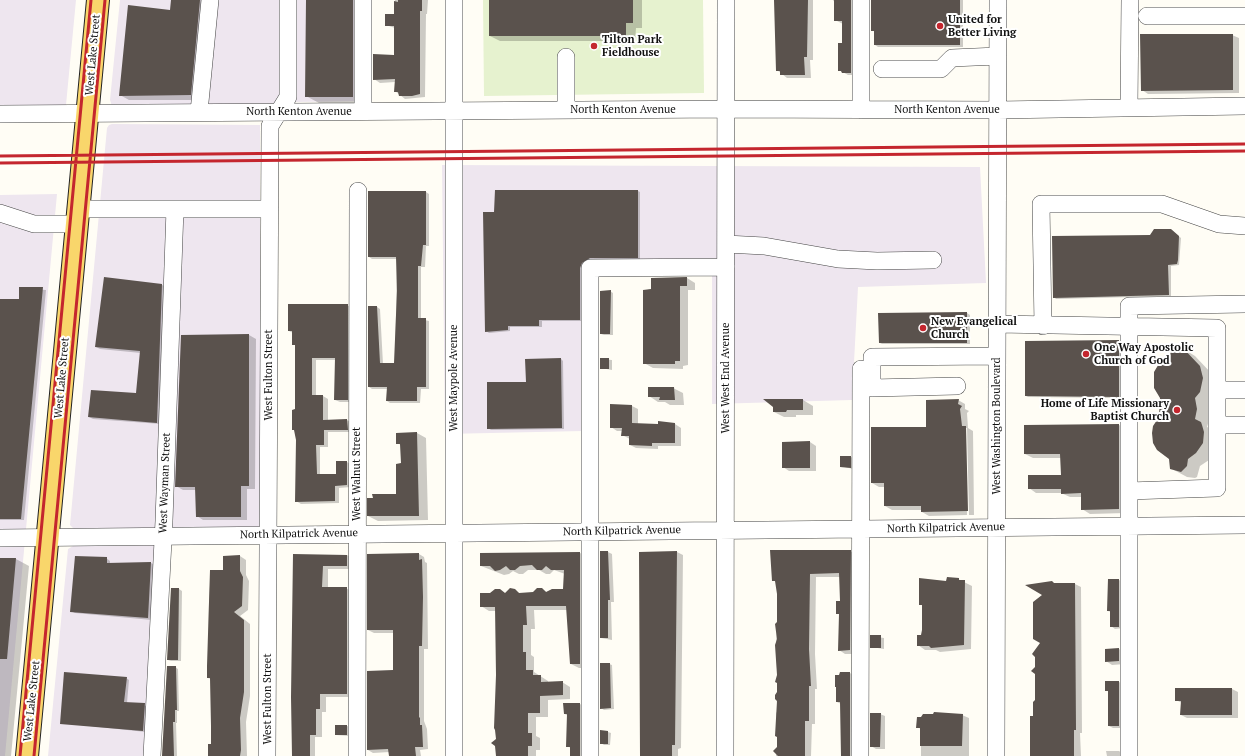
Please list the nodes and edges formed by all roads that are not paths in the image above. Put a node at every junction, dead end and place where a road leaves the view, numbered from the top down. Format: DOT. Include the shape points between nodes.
graph roads {
  1 [pos="87,0"];
  2 [pos="98,0"];
  3 [pos="109,0"];
  4 [pos="210,0"];
  5 [pos="288,0"];
  6 [pos="363,0"];
  7 [pos="454,0"];
  8 [pos="726,0"];
  9 [pos="861,0"];
  10 [pos="998,0"];
  11 [pos="1130,0"];
  12 [pos="1147,16"];
  13 [pos="1245,16"];
  14 [pos="998,56"];
  15 [pos="566,57"];
  16 [pos="882,69"];
  17 [pos="1245,106"];
  18 [pos="1129,108"];
  19 [pos="726,109"];
  20 [pos="566,110"];
  21 [pos="861,110"];
  22 [pos="998,110"];
  23 [pos="454,111"];
  24 [pos="200,112"];
  25 [pos="279,112"];
  26 [pos="363,112"];
  27 [pos="87,113"];
  28 [pos="0,114"];
  29 [pos="358,191"];
  30 [pos="88,209"];
  31 [pos="175,209"];
  32 [pos="270,209"];
  33 [pos="0,213"];
  34 [pos="66,224"];
  35 [pos="1245,226"];
  36 [pos="726,244"];
  37 [pos="934,260"];
  38 [pos="726,267"];
  39 [pos="1245,304"];
  40 [pos="1217,305"];
  41 [pos="998,324"];
  42 [pos="1043,326"];
  43 [pos="1129,328"];
  44 [pos="1217,328"];
  45 [pos="997,356"];
  46 [pos="861,369"];
  47 [pos="957,386"];
  48 [pos="872,388"];
  49 [pos="1217,390"];
  50 [pos="1245,390"];
  51 [pos="861,408"];
  52 [pos="1217,425"];
  53 [pos="1245,425"];
  54 [pos="1129,491"];
  55 [pos="1245,525"];
  56 [pos="1129,526"];
  57 [pos="997,527"];
  58 [pos="861,529"];
  59 [pos="726,530"];
  60 [pos="590,532"];
  61 [pos="454,533"];
  62 [pos="357,534"];
  63 [pos="269,535"];
  64 [pos="164,536"];
  65 [pos="47,537"];
  66 [pos="0,538"];
  67 [pos="16,756"];
  68 [pos="27,756"];
  69 [pos="39,756"];
  70 [pos="152,756"];
  71 [pos="267,756"];
  72 [pos="357,756"];
  73 [pos="454,756"];
  74 [pos="590,756"];
  75 [pos="725,756"];
  76 [pos="860,756"];
  77 [pos="996,756"];
  78 [pos="1129,756"];
  1 -- 27 [label="main road, West Lake Street"];
  2 -- 27 [label="main road, West Lake Street"];
  3 -- 27 [label="main road, West Lake Street"];
  4 -- 24 [label="street"];
  5 -- 25 [label="street, West Fulton Street" via="288,97"];
  6 -- 26 [label="street"];
  7 -- 23 [label="street, West Maypole Avenue"];
  8 -- 19 [label="street, West West End Avenue"];
  9 -- 21 [label="street"];
  10 -- 14 [label="street, West Washington Boulevard"];
  11 -- 18 [label="street"];
  12 -- 13 [label="street"];
  14 -- 16 [label="street" via="952,58 941,69"];
  14 -- 22 [label="street, West Washington Boulevard"];
  15 -- 20 [label="street"];
  17 -- 18 [label="street, North Kenton Avenue"];
  18 -- 22 [label="street, North Kenton Avenue"];
  19 -- 20 [label="street, North Kenton Avenue"];
  19 -- 21 [label="street, North Kenton Avenue"];
  19 -- 36 [label="street, West West End Avenue"];
  20 -- 23 [label="street, North Kenton Avenue"];
  21 -- 22 [label="street, North Kenton Avenue"];
  22 -- 41 [label="street, West Washington Boulevard"];
  23 -- 26 [label="street, North Kenton Avenue"];
  23 -- 61 [label="street, West Maypole Avenue"];
  24 -- 25 [label="street, North Kenton Avenue"];
  24 -- 27 [label="street, North Kenton Avenue"];
  25 -- 26 [label="street, North Kenton Avenue"];
  25 -- 32 [label="street, West Fulton Street" via="270,126"];
  27 -- 28 [label="street, North Kenton Avenue"];
  27 -- 30 [label="main road, West Lake Street"];
  27 -- 34 [label="main road, West Lake Street"];
  27 -- 65 [label="main road, West Lake Street"];
  29 -- 62 [label="street, West Walnut Street"];
  30 -- 31 [label="street"];
  30 -- 65 [label="main road, West Lake Street"];
  31 -- 32 [label="street"];
  31 -- 64 [label="street, West Wayman Street"];
  32 -- 63 [label="street, West Fulton Street"];
  33 -- 34 [label="street" via="34,224"];
  34 -- 65 [label="main road, West Lake Street"];
  35 -- 42 [label="street" via="1219,224 1162,204 1041,204"];
  36 -- 37 [label="street" via="764,246 838,259 877,262"];
  36 -- 38 [label="street, West West End Avenue"];
  38 -- 59 [label="street, West West End Avenue"];
  38 -- 60 [label="street" via="590,268"];
  39 -- 40 [label="street"];
  40 -- 43 [label="street" via="1129,306"];
  40 -- 44 [label="street"];
  41 -- 42 [label="street"];
  41 -- 45 [label="street, West Washington Boulevard"];
  42 -- 43 [label="street"];
  43 -- 44 [label="street"];
  43 -- 54 [label="street"];
  44 -- 49 [label="street"];
  45 -- 48 [label="street" via="872,357"];
  45 -- 57 [label="street, West Washington Boulevard"];
  46 -- 51 [label="street"];
  47 -- 48 [label="street"];
  48 -- 51 [label="street" via="872,408"];
  49 -- 50 [label="street"];
  49 -- 52 [label="street"];
  51 -- 58 [label="street"];
  52 -- 53 [label="street"];
  52 -- 54 [label="street" via="1217,488"];
  54 -- 56 [label="street"];
  55 -- 56 [label="street, North Kilpatrick Avenue"];
  56 -- 57 [label="street, North Kilpatrick Avenue"];
  56 -- 78 [label="street"];
  57 -- 58 [label="street, North Kilpatrick Avenue"];
  57 -- 77 [label="street, West Washington Boulevard"];
  58 -- 59 [label="street, North Kilpatrick Avenue"];
  58 -- 76 [label="street"];
  59 -- 60 [label="street, North Kilpatrick Avenue"];
  59 -- 75 [label="street, West West End Avenue"];
  60 -- 61 [label="street, North Kilpatrick Avenue"];
  60 -- 74 [label="street"];
  61 -- 62 [label="street, North Kilpatrick Avenue"];
  61 -- 73 [label="street, West Maypole Avenue"];
  62 -- 63 [label="street, North Kilpatrick Avenue"];
  62 -- 72 [label="street, West Walnut Street"];
  63 -- 64 [label="street, North Kilpatrick Avenue"];
  63 -- 71 [label="street, West Fulton Street"];
  64 -- 65 [label="street, North Kilpatrick Avenue"];
  64 -- 70 [label="street, West Wayman Street"];
  65 -- 66 [label="street, North Kilpatrick Avenue"];
  65 -- 67 [label="main road, West Lake Street"];
  65 -- 68 [label="main road, West Lake Street"];
  65 -- 69 [label="main road, West Lake Street" via="52,590 51,637"];
}
